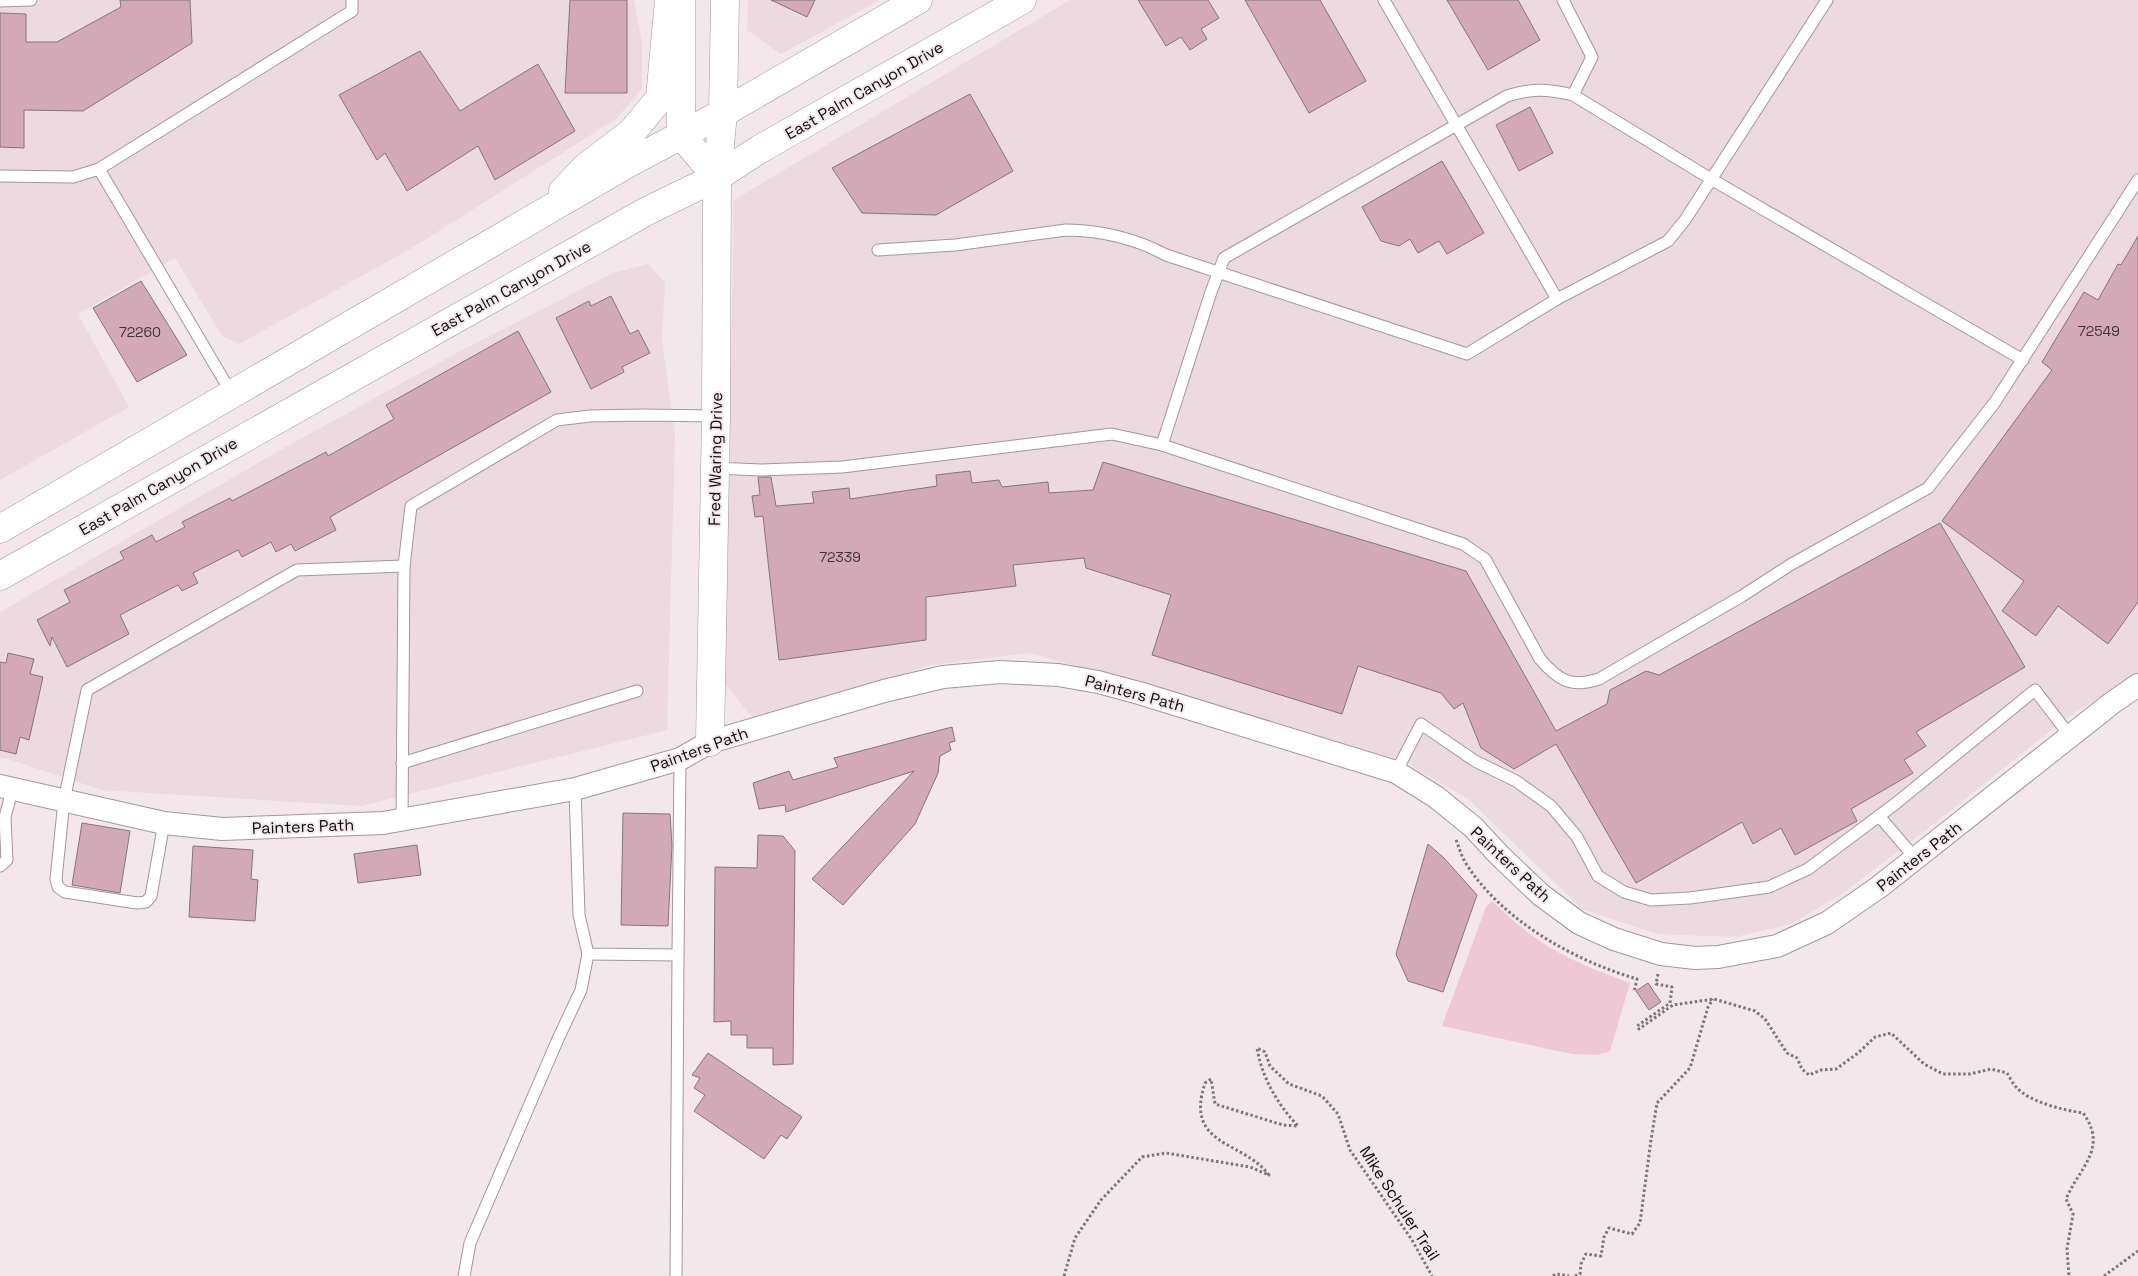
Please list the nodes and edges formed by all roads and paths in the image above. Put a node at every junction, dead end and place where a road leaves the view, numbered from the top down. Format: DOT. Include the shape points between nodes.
graph roads {
  1 [pos="31,0"];
  2 [pos="352,0"];
  3 [pos="669,0"];
  4 [pos="681,0"];
  5 [pos="725,0"];
  6 [pos="918,0"];
  7 [pos="1022,0"];
  8 [pos="1384,0"];
  9 [pos="1563,0"];
  10 [pos="1827,0"];
  11 [pos="0,1"];
  12 [pos="1573,95"];
  13 [pos="723,113"];
  14 [pos="1456,126"];
  15 [pos="681,135"];
  16 [pos="99,169"];
  17 [pos="0,176"];
  18 [pos="718,177"];
  19 [pos="1711,179"];
  20 [pos="2138,180"];
  21 [pos="540,215"];
  22 [pos="878,250"];
  23 [pos="1218,273"];
  24 [pos="1557,299"];
  25 [pos="2023,360"];
  26 [pos="233,395"];
  27 [pos="716,416"];
  28 [pos="1162,446"];
  29 [pos="715,468"];
  30 [pos="0,529"];
  31 [pos="404,566"];
  32 [pos="0,576"];
  33 [pos="2138,685"];
  34 [pos="637,691"];
  35 [pos="2070,736"];
  36 [pos="710,742"];
  37 [pos="680,759"];
  38 [pos="402,763"];
  39 [pos="1396,772"];
  40 [pos="6,786"];
  41 [pos="575,789"];
  42 [pos="64,801"];
  43 [pos="1879,816"];
  44 [pos="3,820"];
  45 [pos="402,820"];
  46 [pos="164,823"];
  47 [pos="1916,859"];
  48 [pos="1464,860"];
  49 [pos="0,866"];
  50 [pos="588,954"];
  51 [pos="678,955"];
  52 [pos="1658,970"];
  53 [pos="1634,992"];
  54 [pos="1714,999"];
  55 [pos="2138,1251"];
  56 [pos="464,1276"];
  57 [pos="676,1276"];
  58 [pos="1064,1276"];
  59 [pos="1432,1276"];
  60 [pos="1553,1276"];
  61 [pos="1569,1276"];
  62 [pos="1575,1276"];
  63 [pos="2069,1276"];
  64 [pos="2104,1276"];
  1 -- 11 [label="lane"];
  2 -- 16 [label="lane" via="352,11"];
  3 -- 21 [label="main road" via="660,98 632,132 586,166"];
  4 -- 15 [label="main road"];
  5 -- 13 [label="main road, Fred Waring Drive"];
  6 -- 13 [label="main road"];
  7 -- 18 [label="main road, East Palm Canyon Drive" via="760,149"];
  8 -- 14 [label="lane"];
  9 -- 12 [label="lane" via="1592,56"];
  10 -- 19 [label="lane"];
  12 -- 14 [label="lane" via="1525,90 1507,96"];
  12 -- 19 [label="lane"];
  13 -- 15 [label="main road"];
  13 -- 18 [label="main road, Fred Waring Drive"];
  14 -- 23 [label="lane" via="1224,258"];
  14 -- 24 [label="lane"];
  15 -- 18 [label="main road"];
  15 -- 21 [label="main road"];
  16 -- 17 [label="lane" via="74,177"];
  16 -- 26 [label="lane"];
  18 -- 27 [label="main road, Fred Waring Drive"];
  18 -- 32 [label="main road, East Palm Canyon Drive" via="647,211"];
  19 -- 24 [label="lane" via="1668,241"];
  19 -- 25 [label="lane"];
  20 -- 25 [label="lane"];
  21 -- 26 [label="main road"];
  22 -- 23 [label="lane" via="955,245 1080,230 1146,245"];
  23 -- 24 [label="lane" via="1467,354"];
  23 -- 28 [label="lane"];
  25 -- 28 [label="lane" via="1995,402 1928,488 1607,675 1582,685 1565,681 1540,659 1485,559 1463,544"];
  26 -- 30 [label="main road"];
  27 -- 29 [label="main road, Fred Waring Drive"];
  27 -- 31 [label="lane" via="590,416 558,420 411,506"];
  28 -- 29 [label="lane" via="1112,434 842,466 761,470"];
  29 -- 36 [label="main road, Fred Waring Drive"];
  31 -- 38 [label="lane"];
  31 -- 42 [label="lane" via="297,570 87,690"];
  33 -- 35 [label="street, Painters Path"];
  34 -- 38 [label="lane"];
  35 -- 43 [label="lane" via="2035,690"];
  35 -- 47 [label="street, Painters Path"];
  36 -- 37 [label="street, Painters Path"];
  36 -- 39 [label="street, Painters Path" via="884,690 935,679 1000,672 1058,674 1139,693"];
  37 -- 41 [label="street, Painters Path"];
  37 -- 51 [label="lane"];
  38 -- 45 [label="lane"];
  39 -- 43 [label="lane" via="1421,724 1551,806 1577,837 1598,876 1624,892 1651,900 1769,887 1808,869"];
  39 -- 47 [label="street, Painters Path" via="1473,827 1541,895 1578,922 1614,939 1661,954 1718,957 1777,946 1827,923"];
  40 -- 42 [label="street, Painters Path"];
  40 -- 44 [label="lane"];
  41 -- 45 [label="street, Painters Path"];
  41 -- 50 [label="lane" via="579,915"];
  42 -- 46 [label="street, Painters Path"];
  42 -- 46 [label="lane" via="56,879 58,887 65,892 146,902 151,896"];
  43 -- 47 [label="lane"];
  44 -- 49 [label="lane" via="7,860"];
  45 -- 46 [label="street, Painters Path" via="222,829"];
  48 -- 53 [label="path" via="1490,894 1551,943 1610,971 1636,979"];
  50 -- 51 [label="lane"];
  50 -- 56 [label="lane" via="581,990 470,1243"];
  51 -- 57 [label="lane"];
  52 -- 54 [label="path" via="1656,984 1672,987 1670,1003 1637,1026 1639,1029 1673,1005"];
  54 -- 62 [label="path" via="1708,1007 1690,1068 1658,1103 1640,1223 1632,1234 1609,1228 1601,1256 1586,1254 1580,1274"];
  54 -- 63 [label="path" via="1755,1011 1765,1019 1787,1054 1797,1058 1809,1075 1836,1069 1875,1037 1891,1033 1924,1064 1943,1074 1970,1074 1992,1069 2007,1073 2016,1088 2028,1096 2060,1109 2083,1113 2094,1135 2084,1169 2066,1200 2073,1214 2067,1249"];
  55 -- 64 [label="path"];
  58 -- 59 [label="path, Mike Schuler Trail" via="1075,1238 1101,1200 1142,1158 1166,1153 1250,1167 1269,1175 1262,1166 1221,1143 1200,1116 1199,1100 1205,1083 1211,1079 1215,1104 1284,1125 1298,1126 1281,1108 1259,1063 1257,1048 1265,1052 1270,1066 1289,1084 1322,1096 1338,1114 1350,1150 1412,1240"];
  60 -- 61 [label="path"];
}
